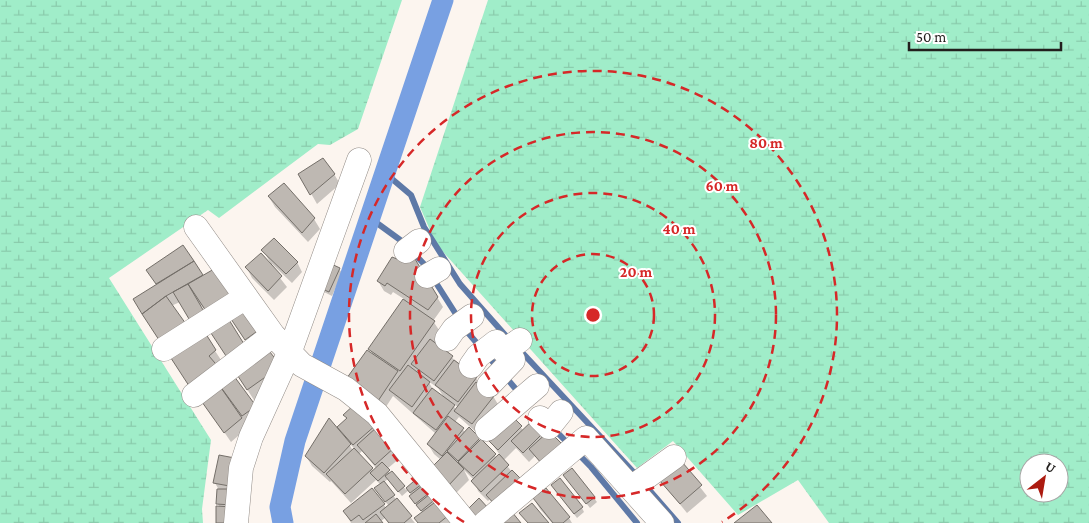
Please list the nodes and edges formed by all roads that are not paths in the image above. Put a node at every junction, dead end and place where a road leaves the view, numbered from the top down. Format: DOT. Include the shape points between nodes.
graph roads {
  1 [pos="359,160"];
  2 [pos="196,227"];
  3 [pos="246,297"];
  4 [pos="164,349"];
  5 [pos="288,350"];
  6 [pos="529,392"];
  7 [pos="194,395"];
  8 [pos="486,429"];
  9 [pos="674,457"];
  10 [pos="637,484"];
  11 [pos="236,523"];
  12 [pos="466,523"];
  13 [pos="485,523"];
  14 [pos="662,523"];
  1 -- 5 [label="street"];
  2 -- 3 [label="street"];
  3 -- 4 [label="street"];
  3 -- 5 [label="street"];
  5 -- 7 [label="street"];
  5 -- 11 [label="street" via="241,468"];
  5 -- 12 [label="street" via="378,414"];
  6 -- 8 [label="street"];
  9 -- 10 [label="street"];
  10 -- 13 [label="street" via="584,439"];
  10 -- 14 [label="street"];
}
